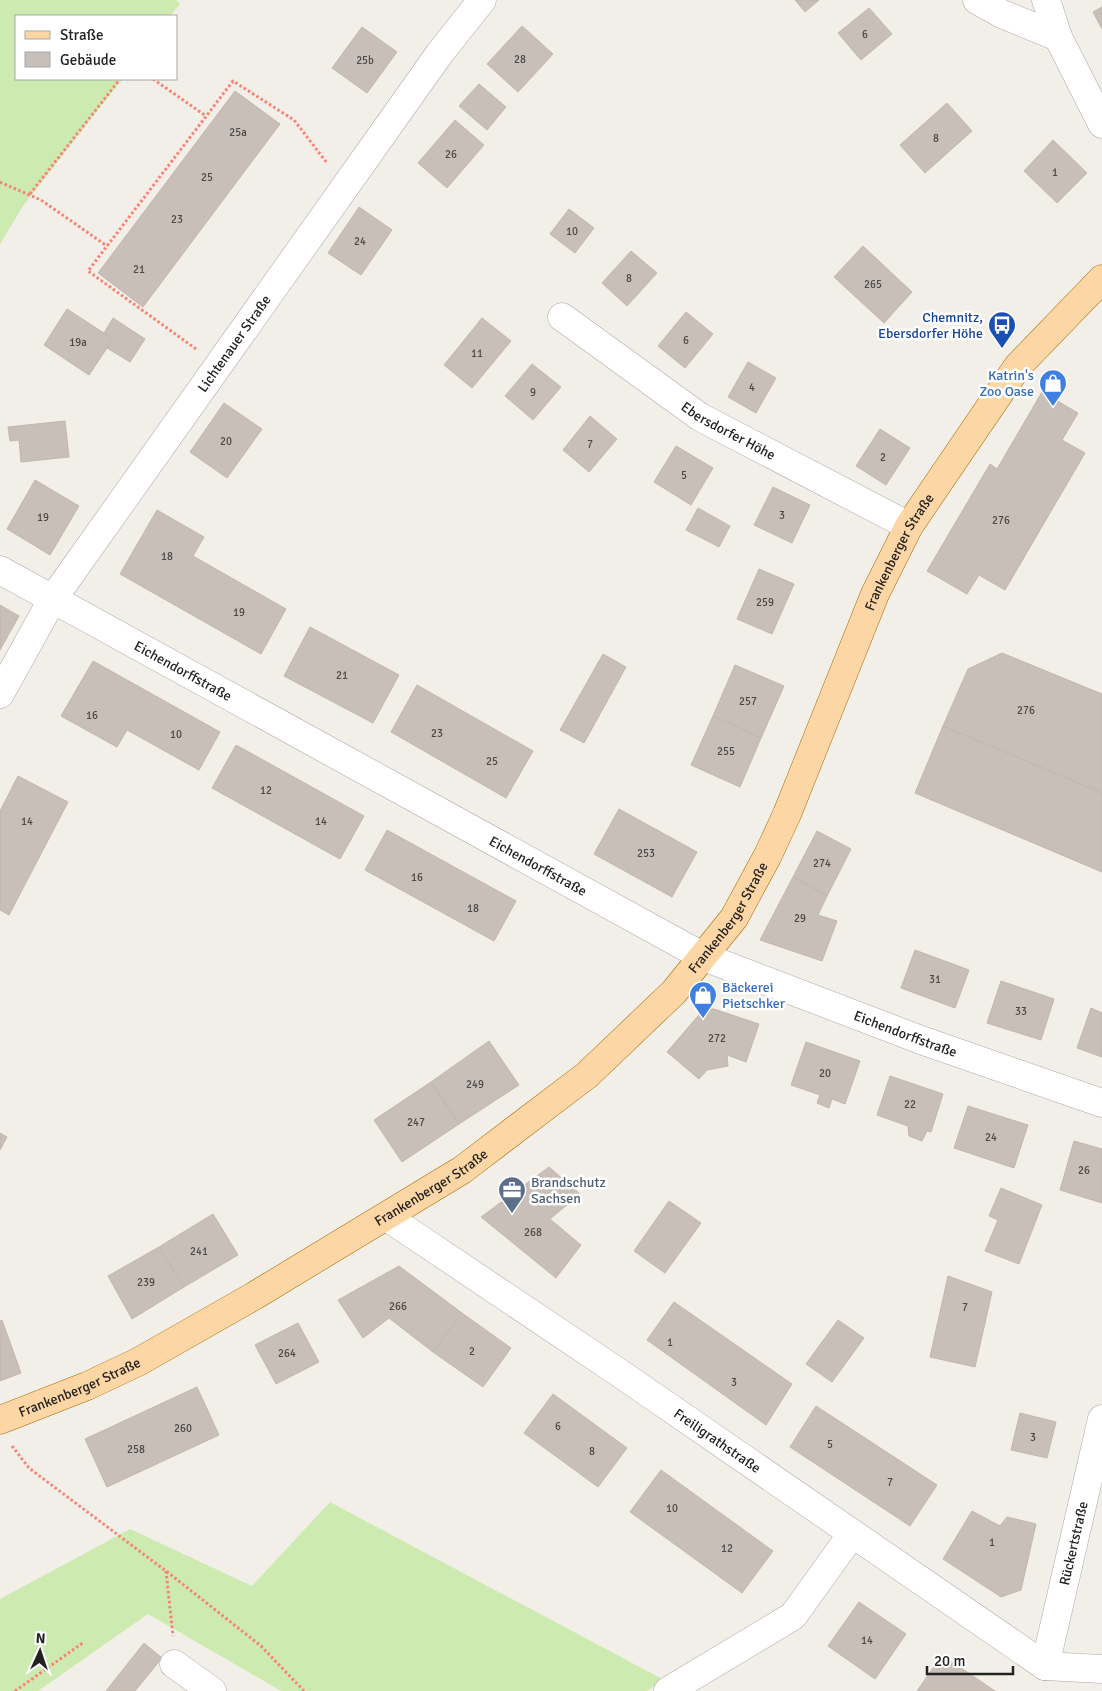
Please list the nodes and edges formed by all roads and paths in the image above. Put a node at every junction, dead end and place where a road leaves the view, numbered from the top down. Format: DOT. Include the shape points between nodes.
graph roads {
  1 [pos="482,0"];
  2 [pos="977,0"];
  3 [pos="1046,0"];
  4 [pos="1058,37"];
  5 [pos="119,80"];
  6 [pos="154,80"];
  7 [pos="206,116"];
  8 [pos="1102,124"];
  9 [pos="0,182"];
  10 [pos="344,187"];
  11 [pos="30,194"];
  12 [pos="107,246"];
  13 [pos="1102,278"];
  14 [pos="562,317"];
  15 [pos="219,365"];
  16 [pos="909,526"];
  17 [pos="0,570"];
  18 [pos="52,600"];
  19 [pos="0,694"];
  20 [pos="704,957"];
  21 [pos="1102,1103"];
  22 [pos="386,1217"];
  23 [pos="1102,1419"];
  24 [pos="0,1420"];
  25 [pos="12,1445"];
  26 [pos="852,1534"];
  27 [pos="166,1571"];
  28 [pos="173,1631"];
  29 [pos="84,1642"];
  30 [pos="174,1664"];
  31 [pos="1045,1666"];
  32 [pos="1102,1669"];
  33 [pos="15,1691"];
  34 [pos="212,1691"];
  35 [pos="304,1691"];
  36 [pos="668,1691"];
  1 -- 10 [label="street, Lichtenauer Straße"];
  2 -- 4 [label="street"];
  3 -- 4 [label="street"];
  4 -- 8 [label="street"];
  5 -- 11 [label="path"];
  6 -- 7 [label="path"];
  7 -- 10 [label="path" via="233,80 294,120"];
  7 -- 12 [label="path"];
  9 -- 11 [label="path"];
  10 -- 15 [label="street, Lichtenauer Straße"];
  11 -- 12 [label="path"];
  12 -- 15 [label="path" via="88,271"];
  13 -- 16 [label="main road, Frankenberger Straße" via="1018,366"];
  14 -- 16 [label="street, Ebersdorfer Höhe" via="700,417"];
  15 -- 18 [label="street, Lichtenauer Straße"];
  16 -- 20 [label="main road, Frankenberger Straße" via="875,594 768,855 734,918"];
  17 -- 18 [label="street, Eichendorffstraße"];
  18 -- 19 [label="street, Lichtenauer Straße"];
  18 -- 20 [label="street, Eichendorffstraße"];
  20 -- 21 [label="street, Eichendorffstraße" via="922,1040"];
  20 -- 22 [label="main road, Frankenberger Straße" via="674,992 587,1075 462,1170"];
  22 -- 24 [label="main road, Frankenberger Straße" via="138,1362"];
  22 -- 26 [label="street, Freiligrathstraße"];
  23 -- 31 [label="street, Rückertstraße"];
  25 -- 27 [label="path" via="29,1468"];
  26 -- 31 [label="street, Freiligrathstraße"];
  26 -- 36 [label="street" via="793,1616"];
  27 -- 28 [label="path"];
  27 -- 35 [label="path" via="261,1646"];
  29 -- 33 [label="path"];
  30 -- 34 [label="street"];
  31 -- 32 [label="street"];
}
